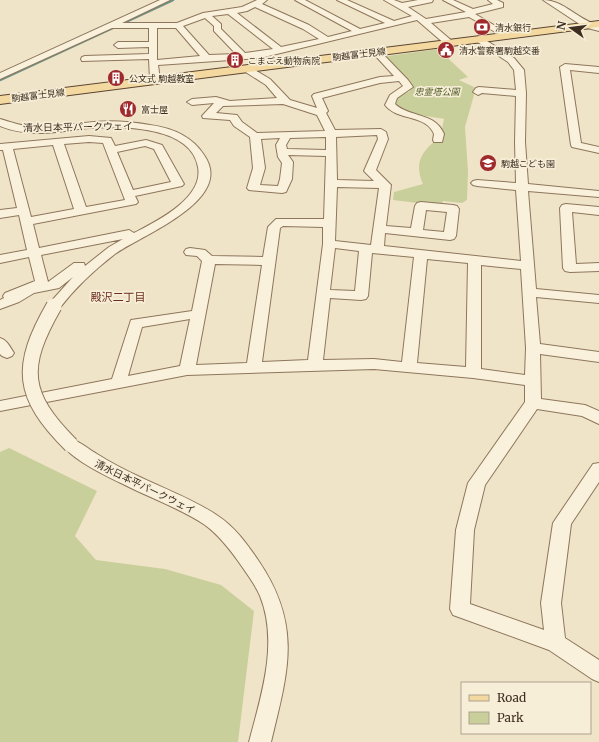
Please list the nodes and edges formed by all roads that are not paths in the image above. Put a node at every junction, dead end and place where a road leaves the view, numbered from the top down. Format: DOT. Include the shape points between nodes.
graph roads {
  1 [pos="166,0"];
  2 [pos="299,0"];
  3 [pos="341,0"];
  4 [pos="388,0"];
  5 [pos="429,0"];
  6 [pos="446,0"];
  7 [pos="492,0"];
  8 [pos="547,0"];
  9 [pos="260,2"];
  10 [pos="401,6"];
  11 [pos="231,12"];
  12 [pos="430,12"];
  13 [pos="471,13"];
  14 [pos="206,15"];
  15 [pos="420,18"];
  16 [pos="392,24"];
  17 [pos="599,24"];
  18 [pos="178,25"];
  19 [pos="587,25"];
  20 [pos="109,26"];
  21 [pos="153,27"];
  22 [pos="599,28"];
  23 [pos="360,32"];
  24 [pos="507,35"];
  25 [pos="326,39"];
  26 [pos="479,39"];
  27 [pos="449,43"];
  28 [pos="153,44"];
  29 [pos="118,45"];
  30 [pos="279,50"];
  31 [pos="376,52"];
  32 [pos="243,56"];
  33 [pos="207,58"];
  34 [pos="85,59"];
  35 [pos="153,60"];
  36 [pos="247,68"];
  37 [pos="599,70"];
  38 [pos="0,76"];
  39 [pos="401,78"];
  40 [pos="155,80"];
  41 [pos="478,92"];
  42 [pos="521,93"];
  43 [pos="0,100"];
  44 [pos="284,101"];
  45 [pos="192,102"];
  46 [pos="221,103"];
  47 [pos="321,113"];
  48 [pos="0,122"];
  49 [pos="331,133"];
  50 [pos="287,134"];
  51 [pos="255,136"];
  52 [pos="438,140"];
  53 [pos="58,143"];
  54 [pos="3,147"];
  55 [pos="111,150"];
  56 [pos="599,150"];
  57 [pos="282,152"];
  58 [pos="331,153"];
  59 [pos="331,183"];
  60 [pos="477,184"];
  61 [pos="385,185"];
  62 [pos="522,187"];
  63 [pos="129,194"];
  64 [pos="599,194"];
  65 [pos="81,211"];
  66 [pos="599,211"];
  67 [pos="0,214"];
  68 [pos="25,216"];
  69 [pos="330,223"];
  70 [pos="144,224"];
  71 [pos="379,229"];
  72 [pos="416,232"];
  73 [pos="129,234"];
  74 [pos="329,244"];
  75 [pos="371,249"];
  76 [pos="34,252"];
  77 [pos="190,252"];
  78 [pos="420,255"];
  79 [pos="0,259"];
  80 [pos="209,260"];
  81 [pos="475,260"];
  82 [pos="269,261"];
  83 [pos="527,266"];
  84 [pos="599,267"];
  85 [pos="530,292"];
  86 [pos="323,293"];
  87 [pos="14,299"];
  88 [pos="599,299"];
  89 [pos="0,305"];
  90 [pos="198,314"];
  91 [pos="533,348"];
  92 [pos="599,357"];
  93 [pos="315,364"];
  94 [pos="254,368"];
  95 [pos="409,368"];
  96 [pos="187,370"];
  97 [pos="473,373"];
  98 [pos="533,381"];
  99 [pos="118,383"];
  100 [pos="533,403"];
  101 [pos="0,406"];
  102 [pos="599,418"];
  103 [pos="599,469"];
  104 [pos="556,643"];
  105 [pos="599,672"];
  106 [pos="260,742"];
  1 -- 20 [label="street"];
  2 -- 23 [label="street"];
  3 -- 16 [label="street"];
  4 -- 10 [label="street"];
  5 -- 10 [label="street"];
  6 -- 13 [label="street"];
  7 -- 13 [label="street" via="500,5"];
  8 -- 19 [label="street"];
  9 -- 11 [label="street"];
  9 -- 25 [label="street"];
  10 -- 15 [label="street"];
  11 -- 14 [label="street"];
  11 -- 30 [label="street"];
  12 -- 15 [label="street"];
  13 -- 15 [label="street"];
  13 -- 24 [label="street"];
  14 -- 18 [label="street"];
  14 -- 32 [label="street"];
  15 -- 16 [label="street"];
  15 -- 27 [label="street"];
  16 -- 23 [label="street"];
  17 -- 19 [label="main road, 駒越富士見線"];
  18 -- 21 [label="street"];
  18 -- 33 [label="street"];
  19 -- 22 [label="street"];
  19 -- 24 [label="main road, 駒越富士見線"];
  20 -- 21 [label="street"];
  20 -- 38 [label="street"];
  21 -- 28 [label="street"];
  23 -- 25 [label="street"];
  24 -- 26 [label="main road, 駒越富士見線"];
  25 -- 30 [label="street"];
  26 -- 27 [label="main road, 駒越富士見線"];
  26 -- 42 [label="street" via="511,60 519,70"];
  27 -- 31 [label="main road, 駒越富士見線"];
  28 -- 29 [label="street"];
  28 -- 35 [label="street"];
  30 -- 32 [label="street"];
  31 -- 36 [label="main road, 駒越富士見線"];
  31 -- 39 [label="street"];
  32 -- 33 [label="street"];
  33 -- 35 [label="street"];
  34 -- 35 [label="street"];
  35 -- 40 [label="street"];
  36 -- 40 [label="main road, 駒越富士見線"];
  36 -- 44 [label="street" via="269,83"];
  37 -- 56 [label="street" via="565,67 576,145"];
  39 -- 47 [label="street" via="380,80 317,96 323,111"];
  39 -- 52 [label="street" via="408,87 393,97 390,105 399,112 421,117 429,122 438,130"];
  40 -- 43 [label="main road, 駒越富士見線"];
  41 -- 42 [label="street" via="479,90"];
  42 -- 62 [label="street"];
  44 -- 46 [label="street"];
  44 -- 47 [label="street"];
  45 -- 46 [label="street" via="216,100"];
  46 -- 51 [label="street" via="207,116 233,117 238,124"];
  47 -- 49 [label="street"];
  48 -- 106 [label="street, 清水日本平パークウェイ, bridge" via="12,127 34,130 103,125 167,132 192,145 204,164 204,182 195,197 177,212 114,250 88,270 54,306 42,325 30,358 31,389 50,425 71,445 89,459 116,474 207,518 238,546 260,578 270,598 277,628 277,661"];
  49 -- 50 [label="street"];
  49 -- 58 [label="street"];
  49 -- 61 [label="street" via="381,132 383,138 370,171"];
  50 -- 51 [label="street"];
  50 -- 57 [label="street" via="281,145"];
  51 -- 57 [label="street" via="259,168 253,188 282,190 288,162"];
  53 -- 54 [label="street"];
  53 -- 55 [label="street" via="89,139 106,140"];
  53 -- 65 [label="street"];
  54 -- 68 [label="street"];
  55 -- 63 [label="street"];
  55 -- 63 [label="street" via="146,144 158,147 178,184"];
  57 -- 58 [label="street"];
  58 -- 59 [label="street"];
  59 -- 61 [label="street"];
  59 -- 69 [label="street"];
  60 -- 62 [label="street"];
  61 -- 71 [label="street"];
  62 -- 64 [label="street"];
  62 -- 83 [label="street"];
  63 -- 65 [label="street" via="132,202"];
  65 -- 68 [label="street"];
  66 -- 84 [label="street" via="566,208 570,268"];
  67 -- 68 [label="street"];
  68 -- 76 [label="street"];
  69 -- 74 [label="street"];
  69 -- 82 [label="street" via="280,222 274,226"];
  70 -- 73 [label="street"];
  71 -- 72 [label="street"];
  71 -- 75 [label="street"];
  72 -- 72 [label="street" via="450,236 452,209 421,206"];
  73 -- 76 [label="street"];
  73 -- 87 [label="street" via="54,285 30,290"];
  74 -- 75 [label="street"];
  74 -- 86 [label="street"];
  75 -- 78 [label="street"];
  75 -- 86 [label="street" via="361,296"];
  76 -- 79 [label="street"];
  76 -- 87 [label="street" via="42,283 10,296"];
  77 -- 80 [label="street" via="201,252"];
  78 -- 81 [label="street"];
  78 -- 95 [label="street"];
  80 -- 82 [label="street"];
  80 -- 90 [label="street"];
  81 -- 83 [label="street"];
  81 -- 97 [label="street"];
  82 -- 94 [label="street"];
  83 -- 85 [label="street"];
  85 -- 88 [label="street"];
  85 -- 91 [label="street"];
  86 -- 93 [label="street"];
  87 -- 89 [label="street"];
  90 -- 96 [label="street"];
  90 -- 99 [label="street" via="136,323"];
  91 -- 92 [label="street"];
  91 -- 98 [label="street"];
  93 -- 94 [label="street"];
  93 -- 95 [label="street" via="374,364"];
  94 -- 96 [label="street"];
  95 -- 97 [label="street"];
  96 -- 99 [label="street"];
  97 -- 98 [label="street"];
  98 -- 100 [label="street"];
  99 -- 101 [label="street"];
  100 -- 102 [label="street" via="586,411"];
  100 -- 104 [label="street" via="477,484 465,530 460,609"];
  103 -- 104 [label="street" via="562,523 551,603"];
  104 -- 105 [label="street"];
}
